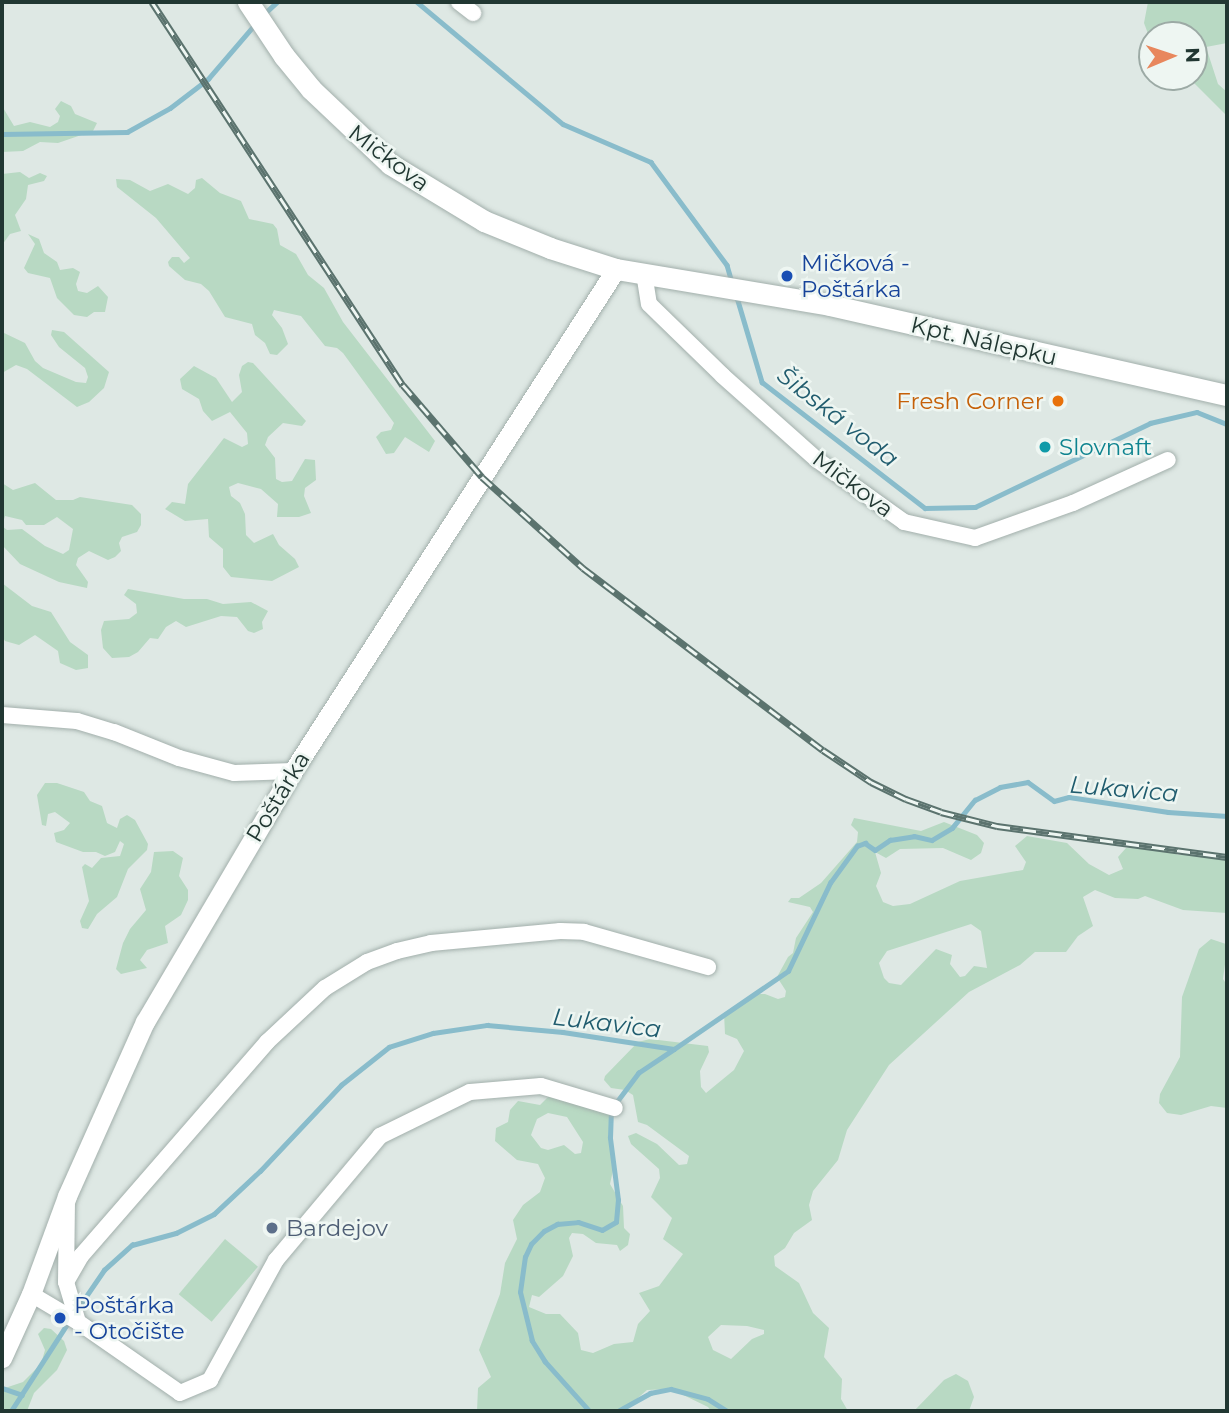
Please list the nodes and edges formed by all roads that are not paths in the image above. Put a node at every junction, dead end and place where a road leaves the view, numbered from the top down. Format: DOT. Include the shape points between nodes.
graph roads {
  1 [pos="459,2"];
  2 [pos="473,13"];
  3 [pos="257,17"];
  4 [pos="616,269"];
  5 [pos="644,273"];
  6 [pos="1227,395"];
  7 [pos="1168,460"];
  8 [pos="2,715"];
  9 [pos="293,771"];
  10 [pos="708,967"];
  11 [pos="615,1108"];
  12 [pos="67,1196"];
  13 [pos="66,1282"];
  14 [pos="31,1294"];
  15 [pos="78,1322"];
  16 [pos="2,1358"];
  1 -- 2 [label="street"];
  3 -- 4 [label="main road, Mičkova" via="311,89 390,164 495,226"];
  4 -- 5 [label="main road, Kpt. Nálepku"];
  4 -- 9 [label="street, Poštárka"];
  5 -- 6 [label="main road, Kpt. Nálepku" via="830,305"];
  5 -- 7 [label="street, Mičkova" via="649,304 723,376 816,459 904,522 975,538 1073,503"];
  8 -- 9 [label="street" via="77,721 234,773"];
  9 -- 12 [label="street, Poštárka" via="145,1022"];
  10 -- 13 [label="street" via="584,932 560,931 431,943 367,962 325,988 267,1042 81,1256"];
  11 -- 15 [label="street" via="541,1086 470,1092 380,1136 276,1260 210,1380 180,1393"];
  12 -- 13 [label="street"];
  12 -- 14 [label="street, Poštárka"];
  13 -- 15 [label="street"];
  14 -- 15 [label="street"];
  14 -- 16 [label="street, Poštárka"];
}
